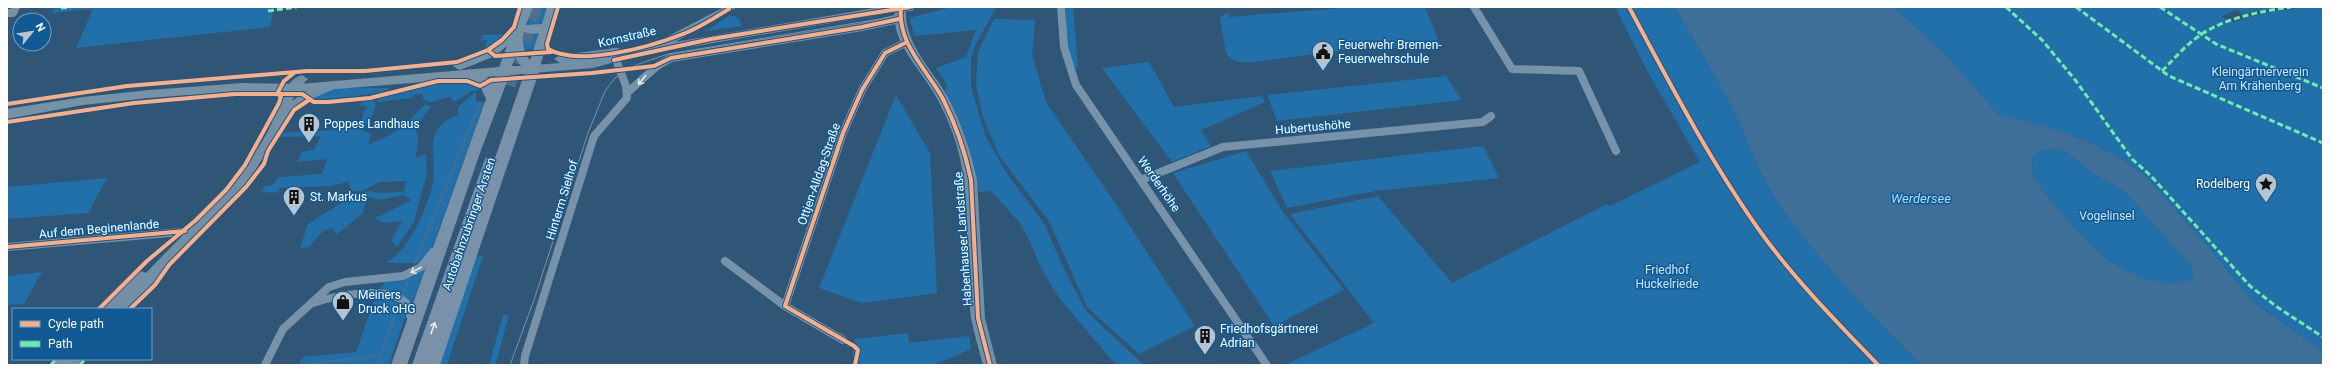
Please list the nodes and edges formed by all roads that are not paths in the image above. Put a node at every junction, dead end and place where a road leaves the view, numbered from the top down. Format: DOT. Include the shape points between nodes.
graph roads {
  1 [pos="527,7"];
  2 [pos="554,7"];
  3 [pos="732,7"];
  4 [pos="901,7"];
  5 [pos="910,7"];
  6 [pos="1061,7"];
  7 [pos="1474,7"];
  8 [pos="899,19"];
  9 [pos="546,27"];
  10 [pos="519,29"];
  11 [pos="682,34"];
  12 [pos="711,39"];
  13 [pos="905,43"];
  14 [pos="639,53"];
  15 [pos="613,56"];
  16 [pos="531,64"];
  17 [pos="465,70"];
  18 [pos="509,76"];
  19 [pos="337,84"];
  20 [pos="298,85"];
  21 [pos="628,92"];
  22 [pos="493,98"];
  23 [pos="7,114"];
  24 [pos="1491,116"];
  25 [pos="282,117"];
  26 [pos="1616,151"];
  27 [pos="1141,180"];
  28 [pos="451,215"];
  29 [pos="191,233"];
  30 [pos="7,247"];
  31 [pos="725,261"];
  32 [pos="370,280"];
  33 [pos="345,282"];
  34 [pos="364,295"];
  35 [pos="340,297"];
  36 [pos="309,304"];
  37 [pos="784,306"];
  38 [pos="110,308"];
  39 [pos="122,308"];
  40 [pos="412,326"];
  41 [pos="843,340"];
  42 [pos="1266,364"];
  43 [pos="265,365"];
  44 [pos="399,365"];
  45 [pos="407,365"];
  46 [pos="420,365"];
  47 [pos="432,365"];
  48 [pos="524,365"];
  49 [pos="990,365"];
  1 -- 10 [label="main road"];
  2 -- 9 [label="main road"];
  3 -- 11 [label="street, Kornstraße"];
  4 -- 5 [label="street"];
  4 -- 8 [label="street, Habenhauser Landstraße"];
  4 -- 12 [label="street"];
  6 -- 27 [label="street, Werderhöhe" via="1069,71 1084,98"];
  7 -- 26 [label="street" via="1512,69 1579,71"];
  8 -- 13 [label="street, Habenhauser Landstraße"];
  8 -- 21 [label="street, Hinterm Sielhof, one-way" via="671,58 652,68 637,87"];
  9 -- 10 [label="main road"];
  9 -- 16 [label="main road"];
  10 -- 16 [label="main road" via="518,50"];
  10 -- 17 [label="main road" via="492,53"];
  10 -- 18 [label="main road"];
  11 -- 12 [label="street"];
  11 -- 14 [label="street, Kornstraße" via="670,42"];
  11 -- 15 [label="street, Kornstraße"];
  12 -- 14 [label="street"];
  13 -- 37 [label="street, Ottjen-Alldag-Straße" via="886,53 862,90 843,133"];
  13 -- 49 [label="street, Habenhauser Landstraße" via="936,86 954,122 967,158 971,180 978,318"];
  14 -- 15 [label="street, Kornstraße"];
  15 -- 16 [label="street, Kornstraße" via="593,64"];
  15 -- 21 [label="street"];
  16 -- 18 [label="main road"];
  16 -- 47 [label="highway"];
  17 -- 18 [label="main road"];
  17 -- 19 [label="main road"];
  17 -- 20 [label="main road"];
  17 -- 22 [label="highway" via="486,83"];
  18 -- 22 [label="highway"];
  18 -- 45 [label="highway, Autobahnzubringer Arsten"];
  46 -- 18 [label="highway, Autobahnzubringer Arsten, one-way"];
  19 -- 20 [label="main road"];
  19 -- 25 [label="street" via="305,97"];
  20 -- 23 [label="main road" via="124,96"];
  20 -- 25 [label="street"];
  21 -- 48 [label="street, Hinterm Sielhof" via="627,98 594,136"];
  22 -- 28 [label="highway"];
  24 -- 27 [label="street, Hubertushöhe" via="1483,122 1223,147"];
  25 -- 29 [label="street" via="244,179"];
  27 -- 42 [label="street, Werderhöhe"];
  28 -- 32 [label="street, one-way" via="441,231 431,257 421,267 403,276"];
  28 -- 40 [label="highway"];
  29 -- 30 [label="street, Auf dem Beginenlande"];
  29 -- 38 [label="street" via="156,261"];
  29 -- 39 [label="street"];
  31 -- 37 [label="street"];
  32 -- 33 [label="street"];
  32 -- 34 [label="street" via="374,282 375,287"];
  33 -- 35 [label="street"];
  33 -- 36 [label="street" via="329,287"];
  34 -- 35 [label="street"];
  34 -- 40 [label="street" via="390,295 402,299 410,311"];
  35 -- 36 [label="street" via="325,298"];
  36 -- 43 [label="street" via="283,329"];
  37 -- 41 [label="street"];
  40 -- 44 [label="highway"];
}
